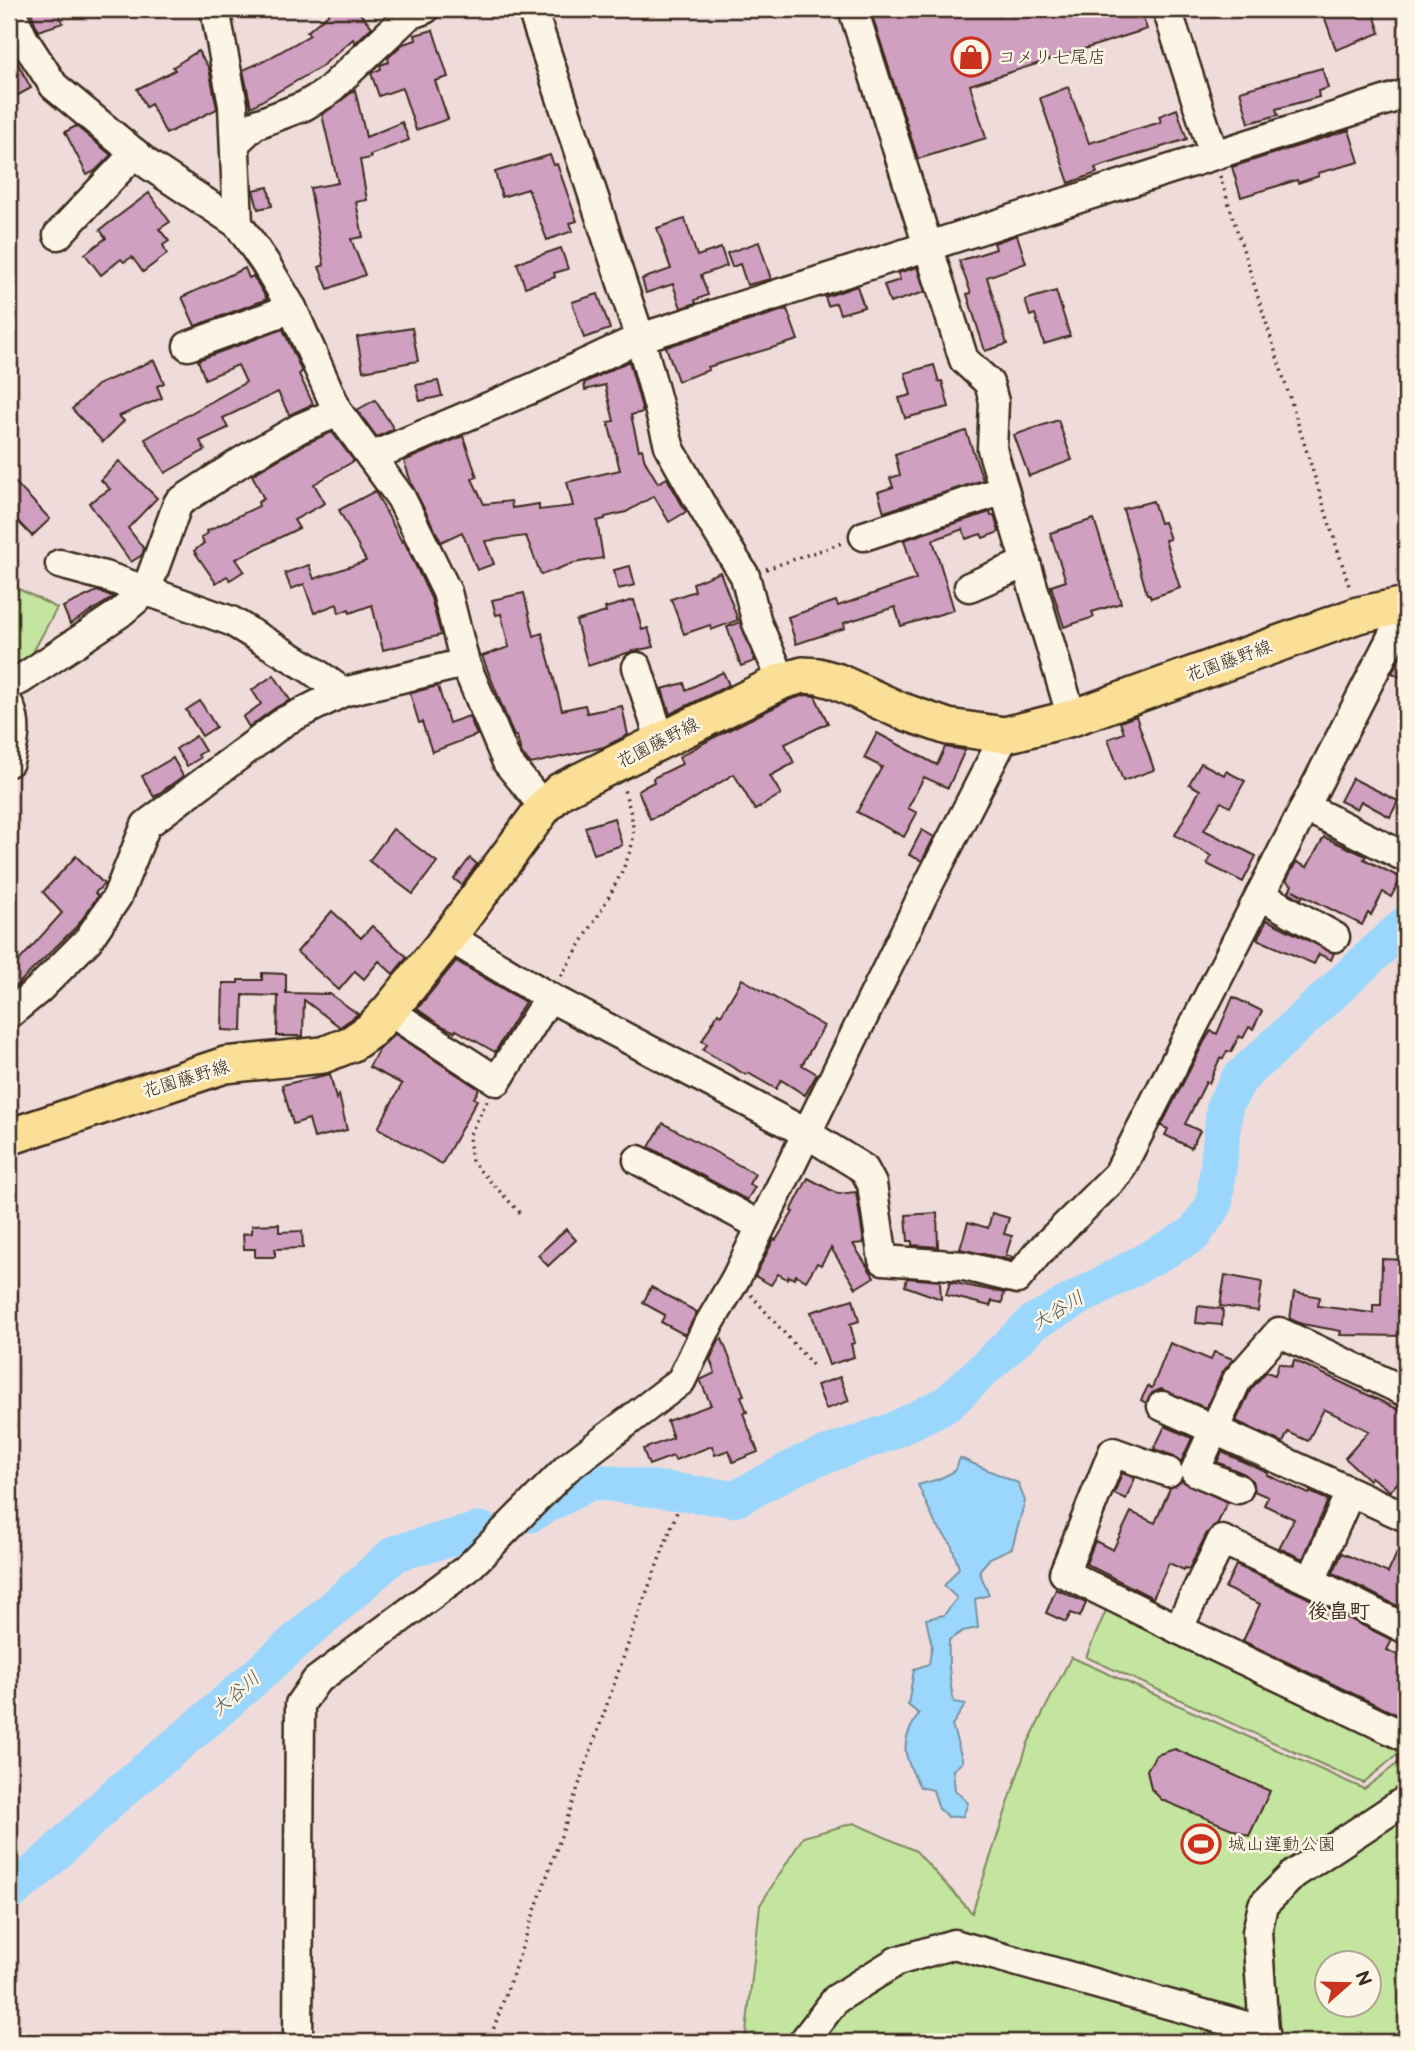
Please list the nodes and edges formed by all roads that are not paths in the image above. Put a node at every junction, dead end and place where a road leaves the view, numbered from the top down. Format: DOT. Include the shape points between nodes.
graph roads {
  1 [pos="10,9"];
  2 [pos="215,9"];
  3 [pos="425,9"];
  4 [pos="532,9"];
  5 [pos="853,9"];
  6 [pos="1167,9"];
  7 [pos="16,42"];
  8 [pos="1406,94"];
  9 [pos="234,143"];
  10 [pos="135,153"];
  11 [pos="1214,155"];
  12 [pos="238,224"];
  13 [pos="58,234"];
  14 [pos="928,244"];
  15 [pos="292,308"];
  16 [pos="640,338"];
  17 [pos="188,346"];
  18 [pos="338,412"];
  19 [pos="371,457"];
  20 [pos="1004,490"];
  21 [pos="864,536"];
  22 [pos="1026,563"];
  23 [pos="60,564"];
  24 [pos="969,587"];
  25 [pos="146,591"];
  26 [pos="1406,607"];
  27 [pos="465,663"];
  28 [pos="637,667"];
  29 [pos="782,681"];
  30 [pos="9,684"];
  31 [pos="342,692"];
  32 [pos="9,705"];
  33 [pos="1072,718"];
  34 [pos="1005,735"];
  35 [pos="661,742"];
  36 [pos="9,762"];
  37 [pos="544,807"];
  38 [pos="1305,807"];
  39 [pos="1401,855"];
  40 [pos="1260,895"];
  41 [pos="449,937"];
  42 [pos="1335,937"];
  43 [pos="549,997"];
  44 [pos="388,1011"];
  45 [pos="9,1014"];
  46 [pos="806,1133"];
  47 [pos="9,1137"];
  48 [pos="638,1160"];
  49 [pos="761,1226"];
  50 [pos="1406,1392"];
  51 [pos="1163,1406"];
  52 [pos="1213,1429"];
  53 [pos="1168,1472"];
  54 [pos="1238,1489"];
  55 [pos="1350,1492"];
  56 [pos="1406,1517"];
  57 [pos="1311,1581"];
  58 [pos="1178,1629"];
  59 [pos="1406,1629"];
  60 [pos="1406,1737"];
  61 [pos="1406,1800"];
  62 [pos="1266,2037"];
  63 [pos="298,2042"];
  64 [pos="803,2042"];
  1 -- 7 [label="street"];
  2 -- 9 [label="street" via="233,105"];
  3 -- 9 [label="street" via="409,15 326,93 254,125"];
  4 -- 16 [label="street"];
  5 -- 14 [label="street"];
  6 -- 11 [label="street"];
  7 -- 10 [label="street" via="54,86"];
  8 -- 11 [label="street"];
  9 -- 12 [label="street"];
  10 -- 12 [label="street"];
  10 -- 13 [label="street"];
  11 -- 14 [label="street"];
  12 -- 15 [label="street"];
  14 -- 16 [label="street"];
  14 -- 20 [label="street" via="964,360 989,383 994,402 992,449"];
  15 -- 17 [label="street"];
  15 -- 18 [label="street"];
  16 -- 19 [label="street"];
  16 -- 29 [label="street" via="670,449 745,576 757,623"];
  18 -- 19 [label="street"];
  18 -- 25 [label="street" via="289,434 178,503"];
  19 -- 27 [label="street" via="401,498 447,592"];
  20 -- 21 [label="street"];
  20 -- 22 [label="street"];
  22 -- 24 [label="street"];
  22 -- 33 [label="street"];
  23 -- 25 [label="street"];
  25 -- 30 [label="street" via="120,613"];
  25 -- 31 [label="street" via="231,621"];
  26 -- 33 [label="main road, 花園藤野線" via="1359,615"];
  26 -- 38 [label="street"];
  27 -- 31 [label="street"];
  27 -- 37 [label="street" via="507,762"];
  28 -- 35 [label="street"];
  29 -- 34 [label="main road, 花園藤野線" via="818,676 948,727"];
  29 -- 35 [label="main road, 花園藤野線"];
  31 -- 45 [label="street" via="285,720 146,825 117,897 88,940"];
  32 -- 36 [label="street" via="16,733"];
  33 -- 34 [label="main road, 花園藤野線"];
  34 -- 46 [label="street"];
  35 -- 37 [label="main road, 花園藤野線" via="560,791"];
  37 -- 41 [label="main road, 花園藤野線"];
  38 -- 39 [label="street"];
  38 -- 40 [label="street"];
  40 -- 42 [label="street"];
  40 -- 46 [label="street" via="1118,1174 1017,1279 964,1266 883,1260 872,1184 864,1169"];
  41 -- 43 [label="street"];
  41 -- 44 [label="main road, 花園藤野線"];
  43 -- 44 [label="street" via="498,1081"];
  43 -- 46 [label="street"];
  44 -- 47 [label="main road, 花園藤野線" via="351,1044 324,1055 225,1065"];
  46 -- 49 [label="street"];
  48 -- 49 [label="street"];
  49 -- 63 [label="street" via="681,1381 567,1468 468,1568 316,1681 300,1704"];
  50 -- 52 [label="street" via="1279,1332 1237,1380"];
  51 -- 52 [label="street"];
  52 -- 54 [label="street" via="1195,1471"];
  52 -- 55 [label="street"];
  53 -- 58 [label="street" via="1113,1452 1064,1573"];
  55 -- 56 [label="street"];
  55 -- 57 [label="street"];
  57 -- 58 [label="street" via="1222,1540"];
  57 -- 59 [label="street"];
  58 -- 60 [label="street"];
  61 -- 62 [label="street" via="1294,1874 1263,1905 1257,1932"];
  62 -- 64 [label="street" via="954,1944 897,1961 836,1999"];
}
